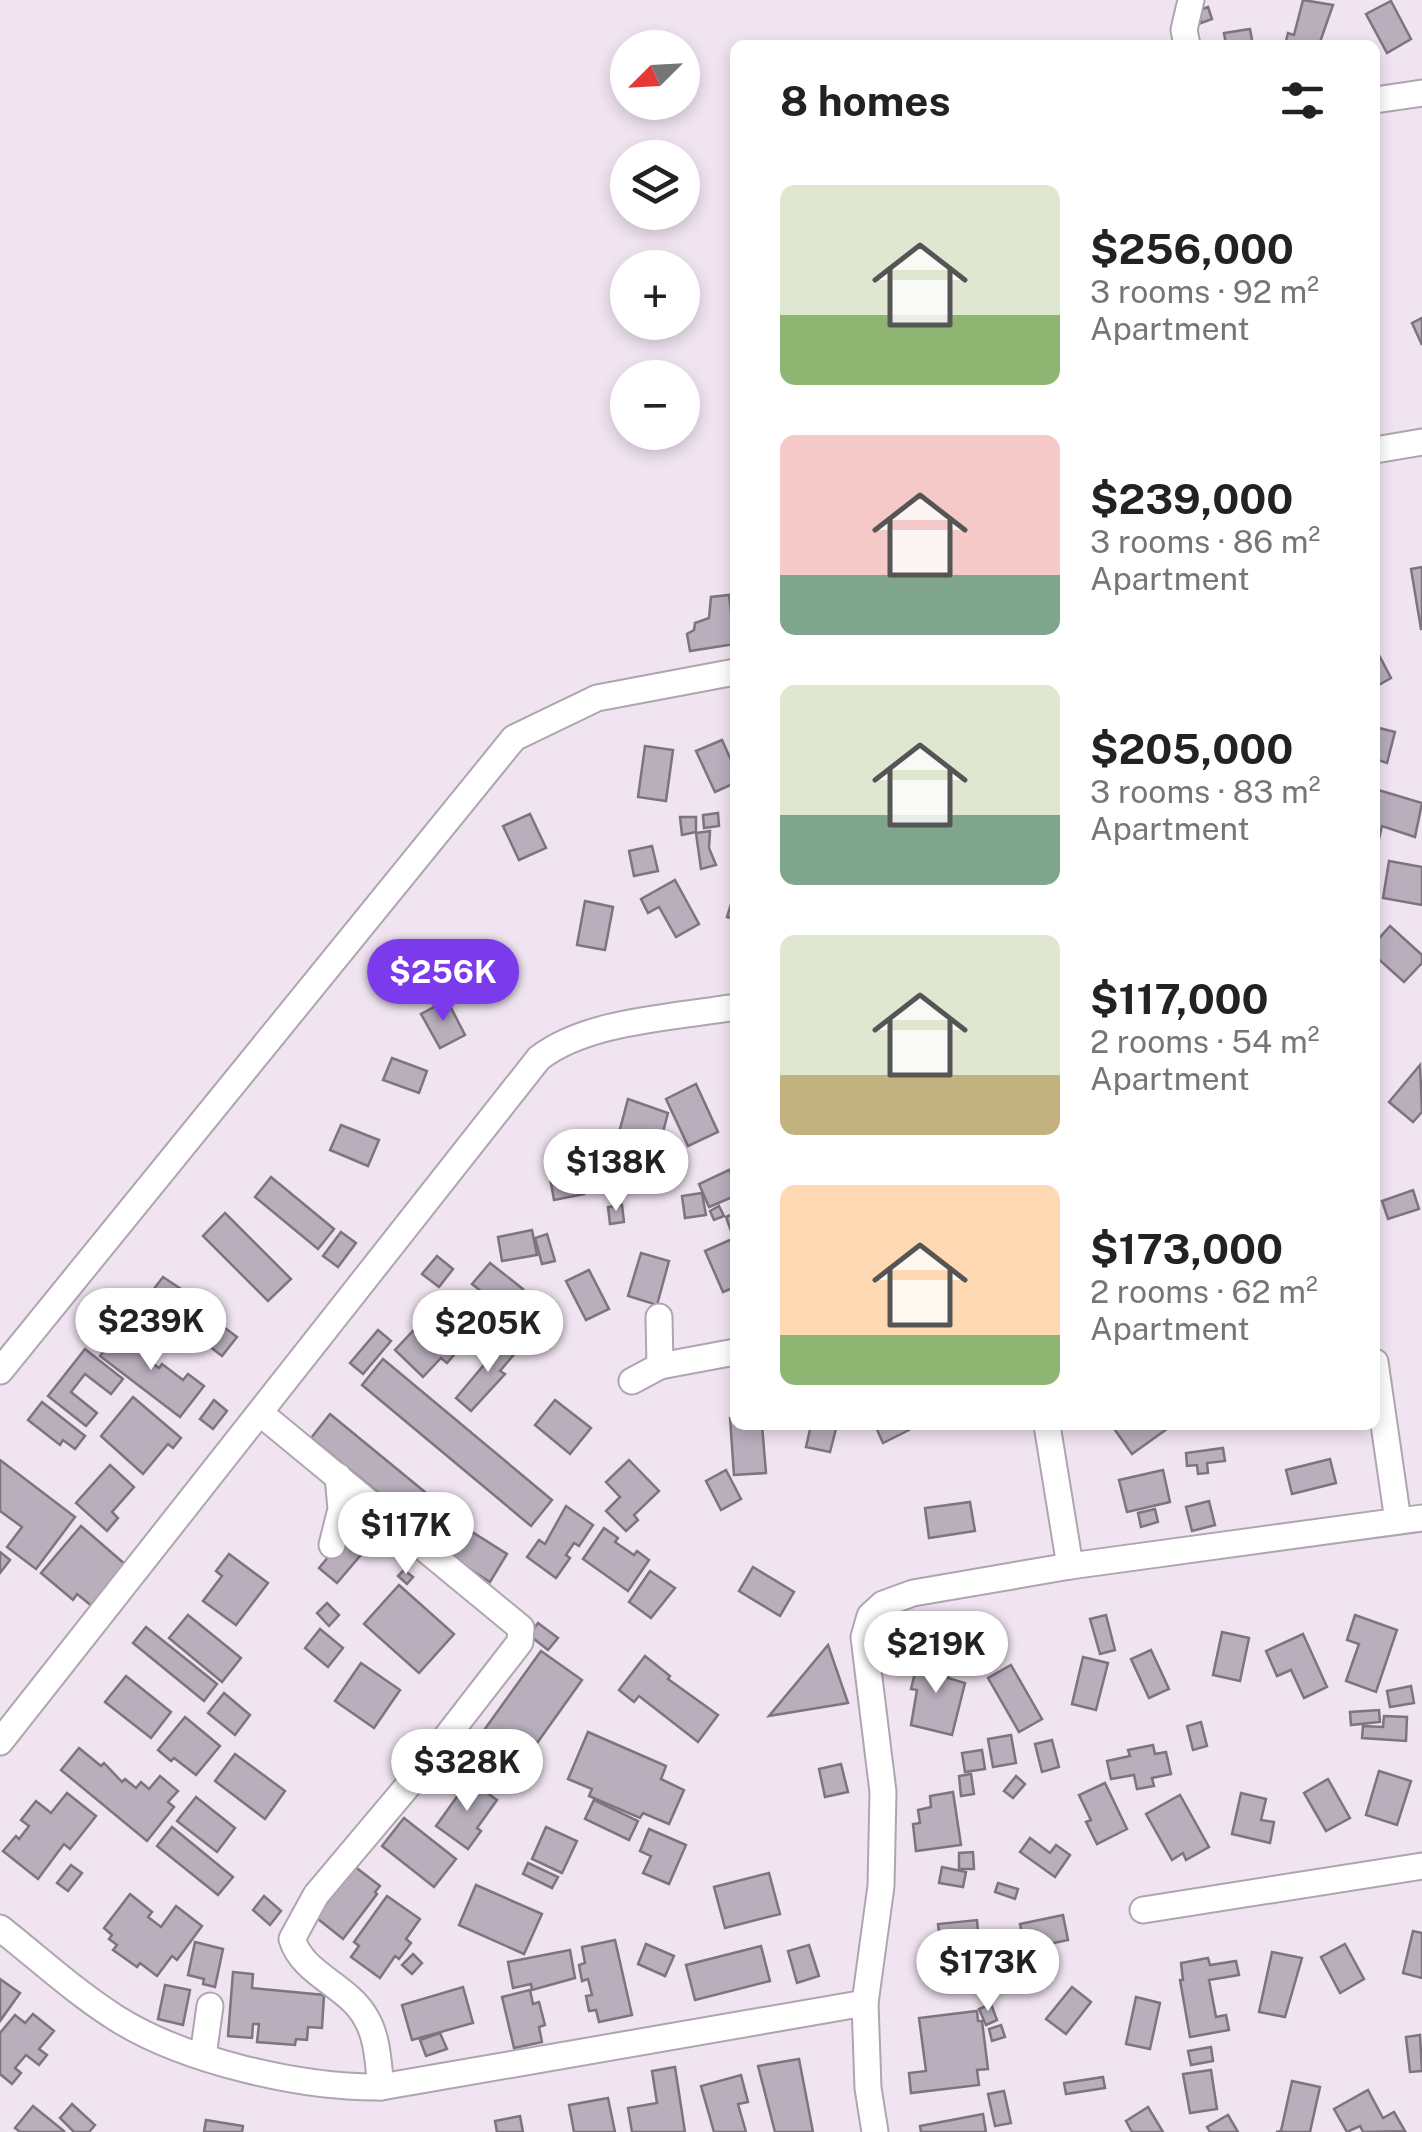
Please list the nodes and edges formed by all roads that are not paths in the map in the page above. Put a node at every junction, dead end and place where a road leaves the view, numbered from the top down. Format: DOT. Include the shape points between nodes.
graph roads {
  1 [pos="1191,0"];
  2 [pos="1186,40"];
  3 [pos="1422,93"];
  4 [pos="1380,99"];
  5 [pos="1422,442"];
  6 [pos="1380,449"];
  7 [pos="730,673"];
  8 [pos="730,1008"];
  9 [pos="659,1316"];
  10 [pos="730,1353"];
  11 [pos="660,1366"];
  12 [pos="0,1371"];
  13 [pos="632,1381"];
  14 [pos="1380,1384"];
  15 [pos="260,1413"];
  16 [pos="1048,1430"];
  17 [pos="338,1476"];
  18 [pos="1410,1519"];
  19 [pos="332,1545"];
  20 [pos="1070,1566"];
  21 [pos="0,1742"];
  22 [pos="1422,1866"];
  23 [pos="1144,1910"];
  24 [pos="0,1928"];
  25 [pos="865,2003"];
  26 [pos="210,2006"];
  27 [pos="203,2056"];
  28 [pos="381,2087"];
  29 [pos="875,2132"];
  1 -- 2 [label="street"];
  3 -- 4 [label="street"];
  5 -- 6 [label="street"];
  7 -- 12 [label="street" via="597,698 514,738"];
  8 -- 15 [label="street" via="587,1032 539,1058"];
  9 -- 11 [label="street"];
  10 -- 11 [label="street"];
  11 -- 13 [label="street"];
  14 -- 18 [label="street"];
  15 -- 17 [label="street"];
  15 -- 21 [label="street"];
  16 -- 20 [label="street"];
  17 -- 19 [label="street" via="341,1509"];
  17 -- 28 [label="street" via="517,1622 522,1636 316,1896 292,1939 297,1956 366,2018"];
  18 -- 20 [label="street"];
  20 -- 25 [label="street" via="898,1597 870,1616 864,1638 884,1792 884,1844"];
  22 -- 23 [label="street"];
  24 -- 27 [label="street" via="113,2016"];
  25 -- 28 [label="street"];
  25 -- 29 [label="street"];
  26 -- 27 [label="street"];
  27 -- 28 [label="street" via="294,2080"];
}
